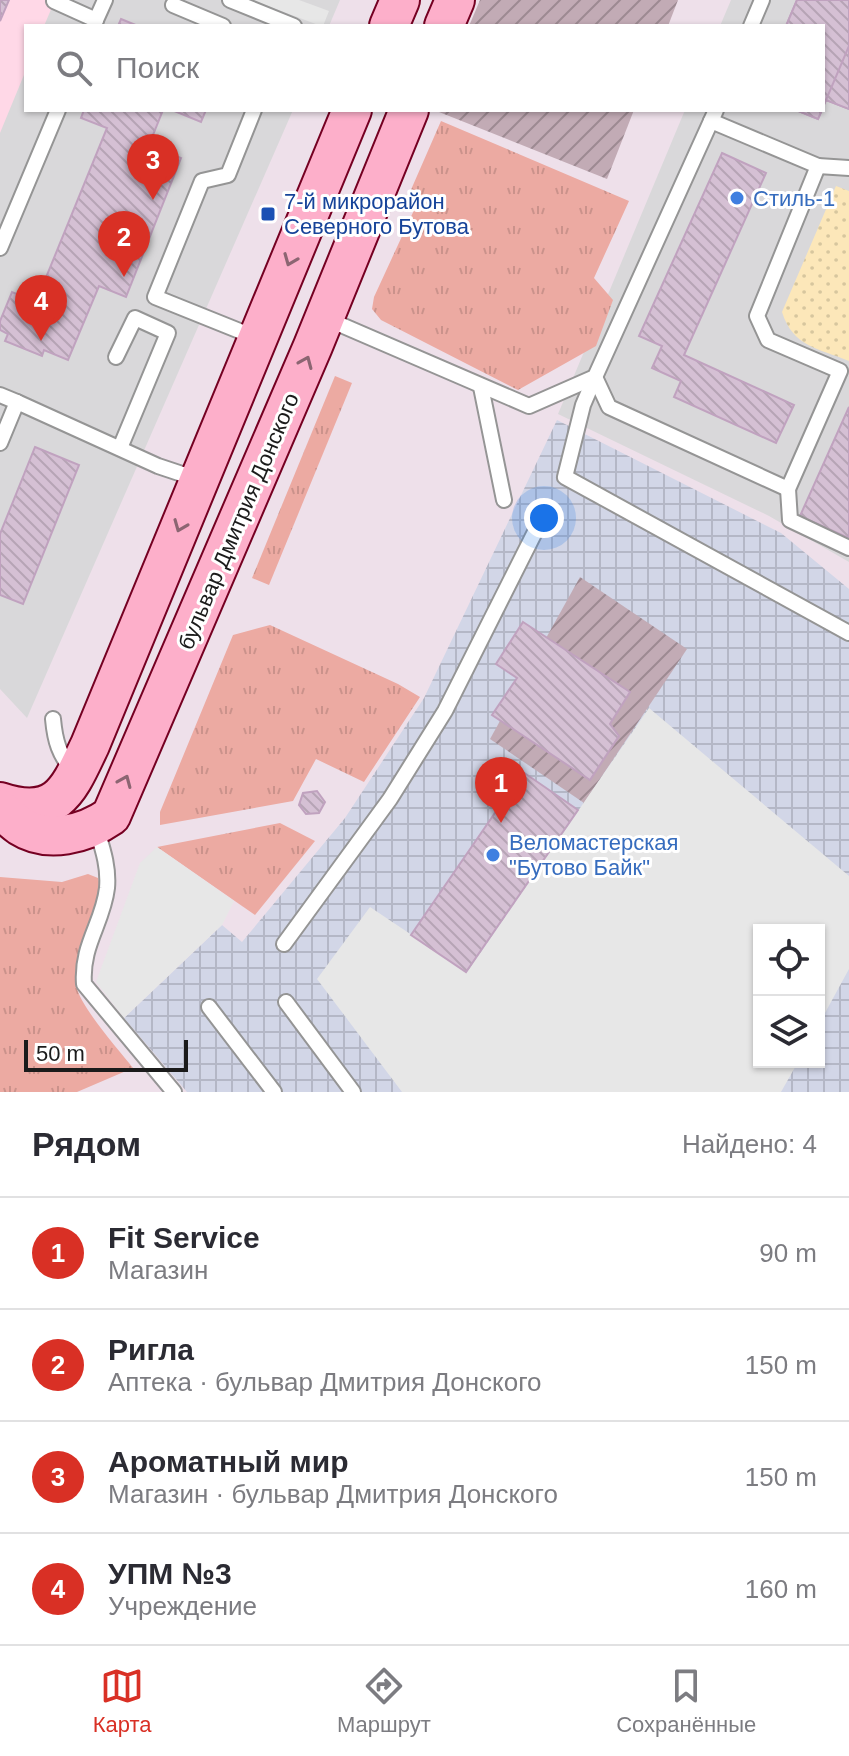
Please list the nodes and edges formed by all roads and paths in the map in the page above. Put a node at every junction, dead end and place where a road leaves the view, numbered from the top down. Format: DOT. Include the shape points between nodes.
graph roads {
  1 [pos="105,0"];
  2 [pos="230,0"];
  3 [pos="400,0"];
  4 [pos="455,0"];
  5 [pos="762,0"];
  6 [pos="54,1"];
  7 [pos="173,5"];
  8 [pos="95,23"];
  9 [pos="218,24"];
  10 [pos="288,24"];
  11 [pos="390,24"];
  12 [pos="445,24"];
  13 [pos="752,24"];
  14 [pos="57,112"];
  15 [pos="253,112"];
  16 [pos="351,112"];
  17 [pos="408,112"];
  18 [pos="714,116"];
  19 [pos="818,166"];
  20 [pos="849,168"];
  21 [pos="0,248"];
  22 [pos="324,318"];
  23 [pos="258,338"];
  24 [pos="116,357"];
  25 [pos="844,372"];
  26 [pos="595,377"];
  27 [pos="481,387"];
  28 [pos="0,395"];
  29 [pos="17,402"];
  30 [pos="0,443"];
  31 [pos="120,448"];
  32 [pos="199,480"];
  33 [pos="788,489"];
  34 [pos="504,500"];
  35 [pos="537,528"];
  36 [pos="849,548"];
  37 [pos="849,633"];
  38 [pos="53,719"];
  39 [pos="83,759"];
  40 [pos="0,802"];
  41 [pos="0,809"];
  42 [pos="96,827"];
  43 [pos="284,944"];
  44 [pos="286,1002"];
  45 [pos="209,1007"];
  46 [pos="174,1092"];
  47 [pos="274,1092"];
  48 [pos="353,1092"];
  1 -- 8 [label="lane"];
  2 -- 10 [label="lane"];
  3 -- 11 [label="street"];
  4 -- 12 [label="street"];
  5 -- 13 [label="lane"];
  6 -- 8 [label="lane"];
  7 -- 9 [label="lane"];
  14 -- 21 [label="lane"];
  15 -- 23 [label="lane" via="228,175 202,181 155,297"];
  16 -- 23 [label="street, one-way"];
  17 -- 22 [label="street, бульвар Дмитрия Донского"];
  18 -- 19 [label="lane"];
  18 -- 26 [label="lane"];
  19 -- 20 [label="lane"];
  19 -- 25 [label="lane" via="757,316 768,340"];
  22 -- 27 [label="lane"];
  42 -- 22 [label="street, бульвар Дмитрия Донского, one-way" via="111,816"];
  23 -- 32 [label="street"];
  24 -- 31 [label="lane" via="135,318 168,333"];
  25 -- 33 [label="lane"];
  26 -- 27 [label="lane" via="529,406"];
  26 -- 33 [label="lane" via="609,407"];
  26 -- 37 [label="lane" via="565,477"];
  27 -- 34 [label="lane"];
  28 -- 29 [label="lane"];
  29 -- 30 [label="lane"];
  29 -- 31 [label="lane"];
  31 -- 32 [label="lane"];
  32 -- 39 [label="street, one-way"];
  33 -- 36 [label="lane" via="790,520"];
  35 -- 43 [label="lane" via="445,711 390,799"];
  38 -- 39 [label="lane" via="63,760"];
  39 -- 40 [label="street" via="55,803 17,808"];
  39 -- 42 [label="street"];
  41 -- 42 [label="street" via="37,833 64,836"];
  42 -- 46 [label="lane" via="107,860 107,890 83,963 84,984"];
  44 -- 48 [label="lane"];
  45 -- 47 [label="lane"];
}
